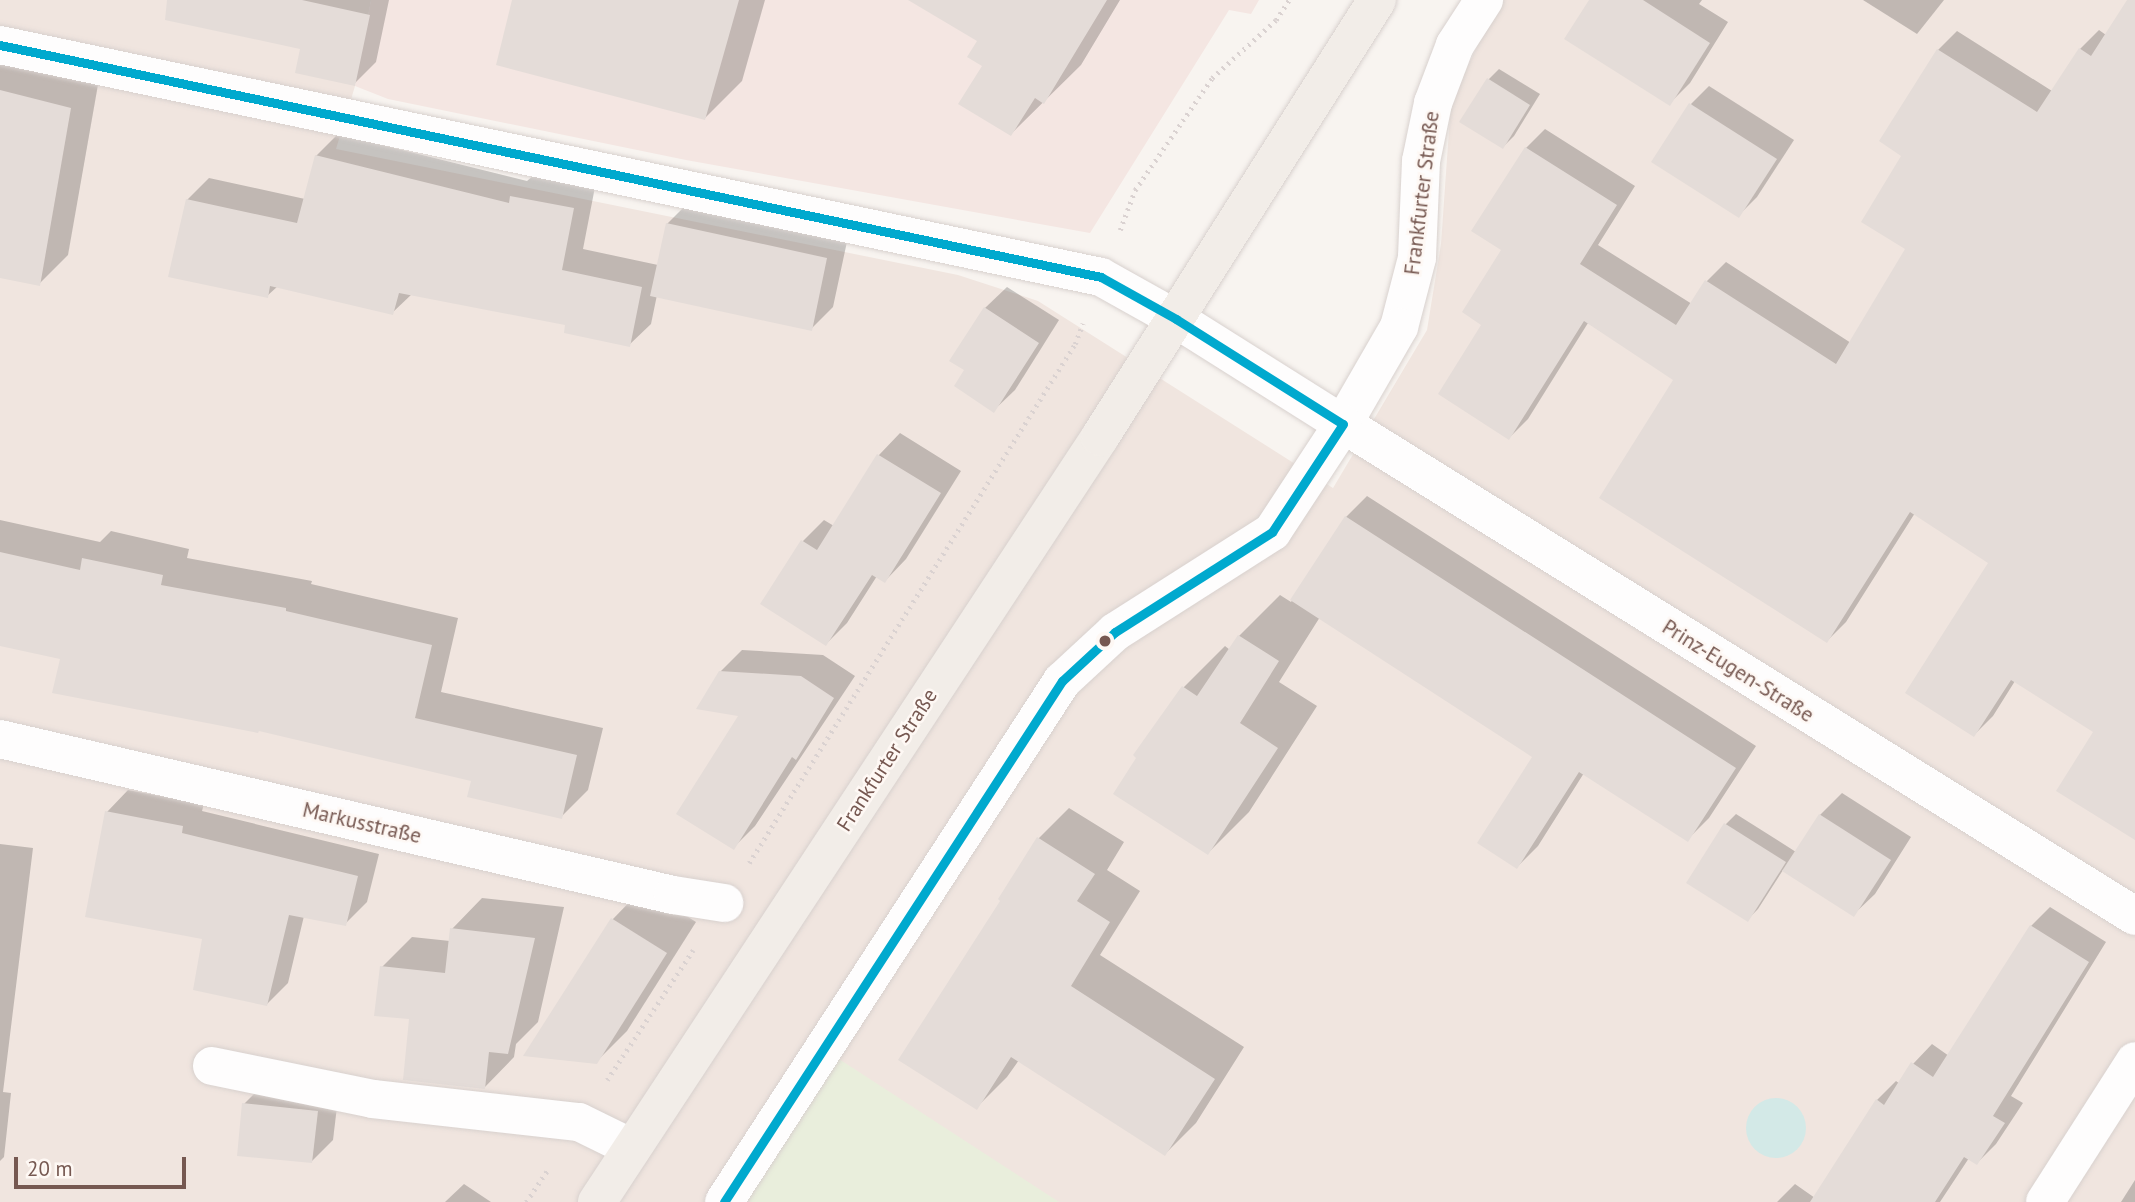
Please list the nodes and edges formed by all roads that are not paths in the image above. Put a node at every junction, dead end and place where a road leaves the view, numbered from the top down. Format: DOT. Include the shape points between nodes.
graph roads {
  1 [pos="1377,0"];
  2 [pos="1484,0"];
  3 [pos="0,45"];
  4 [pos="1176,319"];
  5 [pos="1343,424"];
  6 [pos="0,739"];
  7 [pos="724,903"];
  8 [pos="2135,916"];
  9 [pos="2135,1061"];
  10 [pos="212,1066"];
  11 [pos="632,1147"];
  12 [pos="597,1202"];
  13 [pos="724,1202"];
  14 [pos="2045,1202"];
  1 -- 4 [label="main road, Frankfurter Straße"];
  2 -- 5 [label="street, Frankfurter Straße" via="1455,45 1433,103 1421,161 1417,258 1399,327"];
  3 -- 4 [label="street" via="1101,277"];
  4 -- 5 [label="street"];
  4 -- 11 [label="main road, Frankfurter Straße"];
  5 -- 8 [label="street, Prinz-Eugen-Straße"];
  5 -- 13 [label="street, Frankfurter Straße" via="1272,532 1115,632 1062,681"];
  6 -- 7 [label="street, Markusstraße"];
  9 -- 14 [label="street"];
  10 -- 11 [label="street" via="373,1099 579,1122"];
  11 -- 12 [label="main road, Frankfurter Straße"];
}
